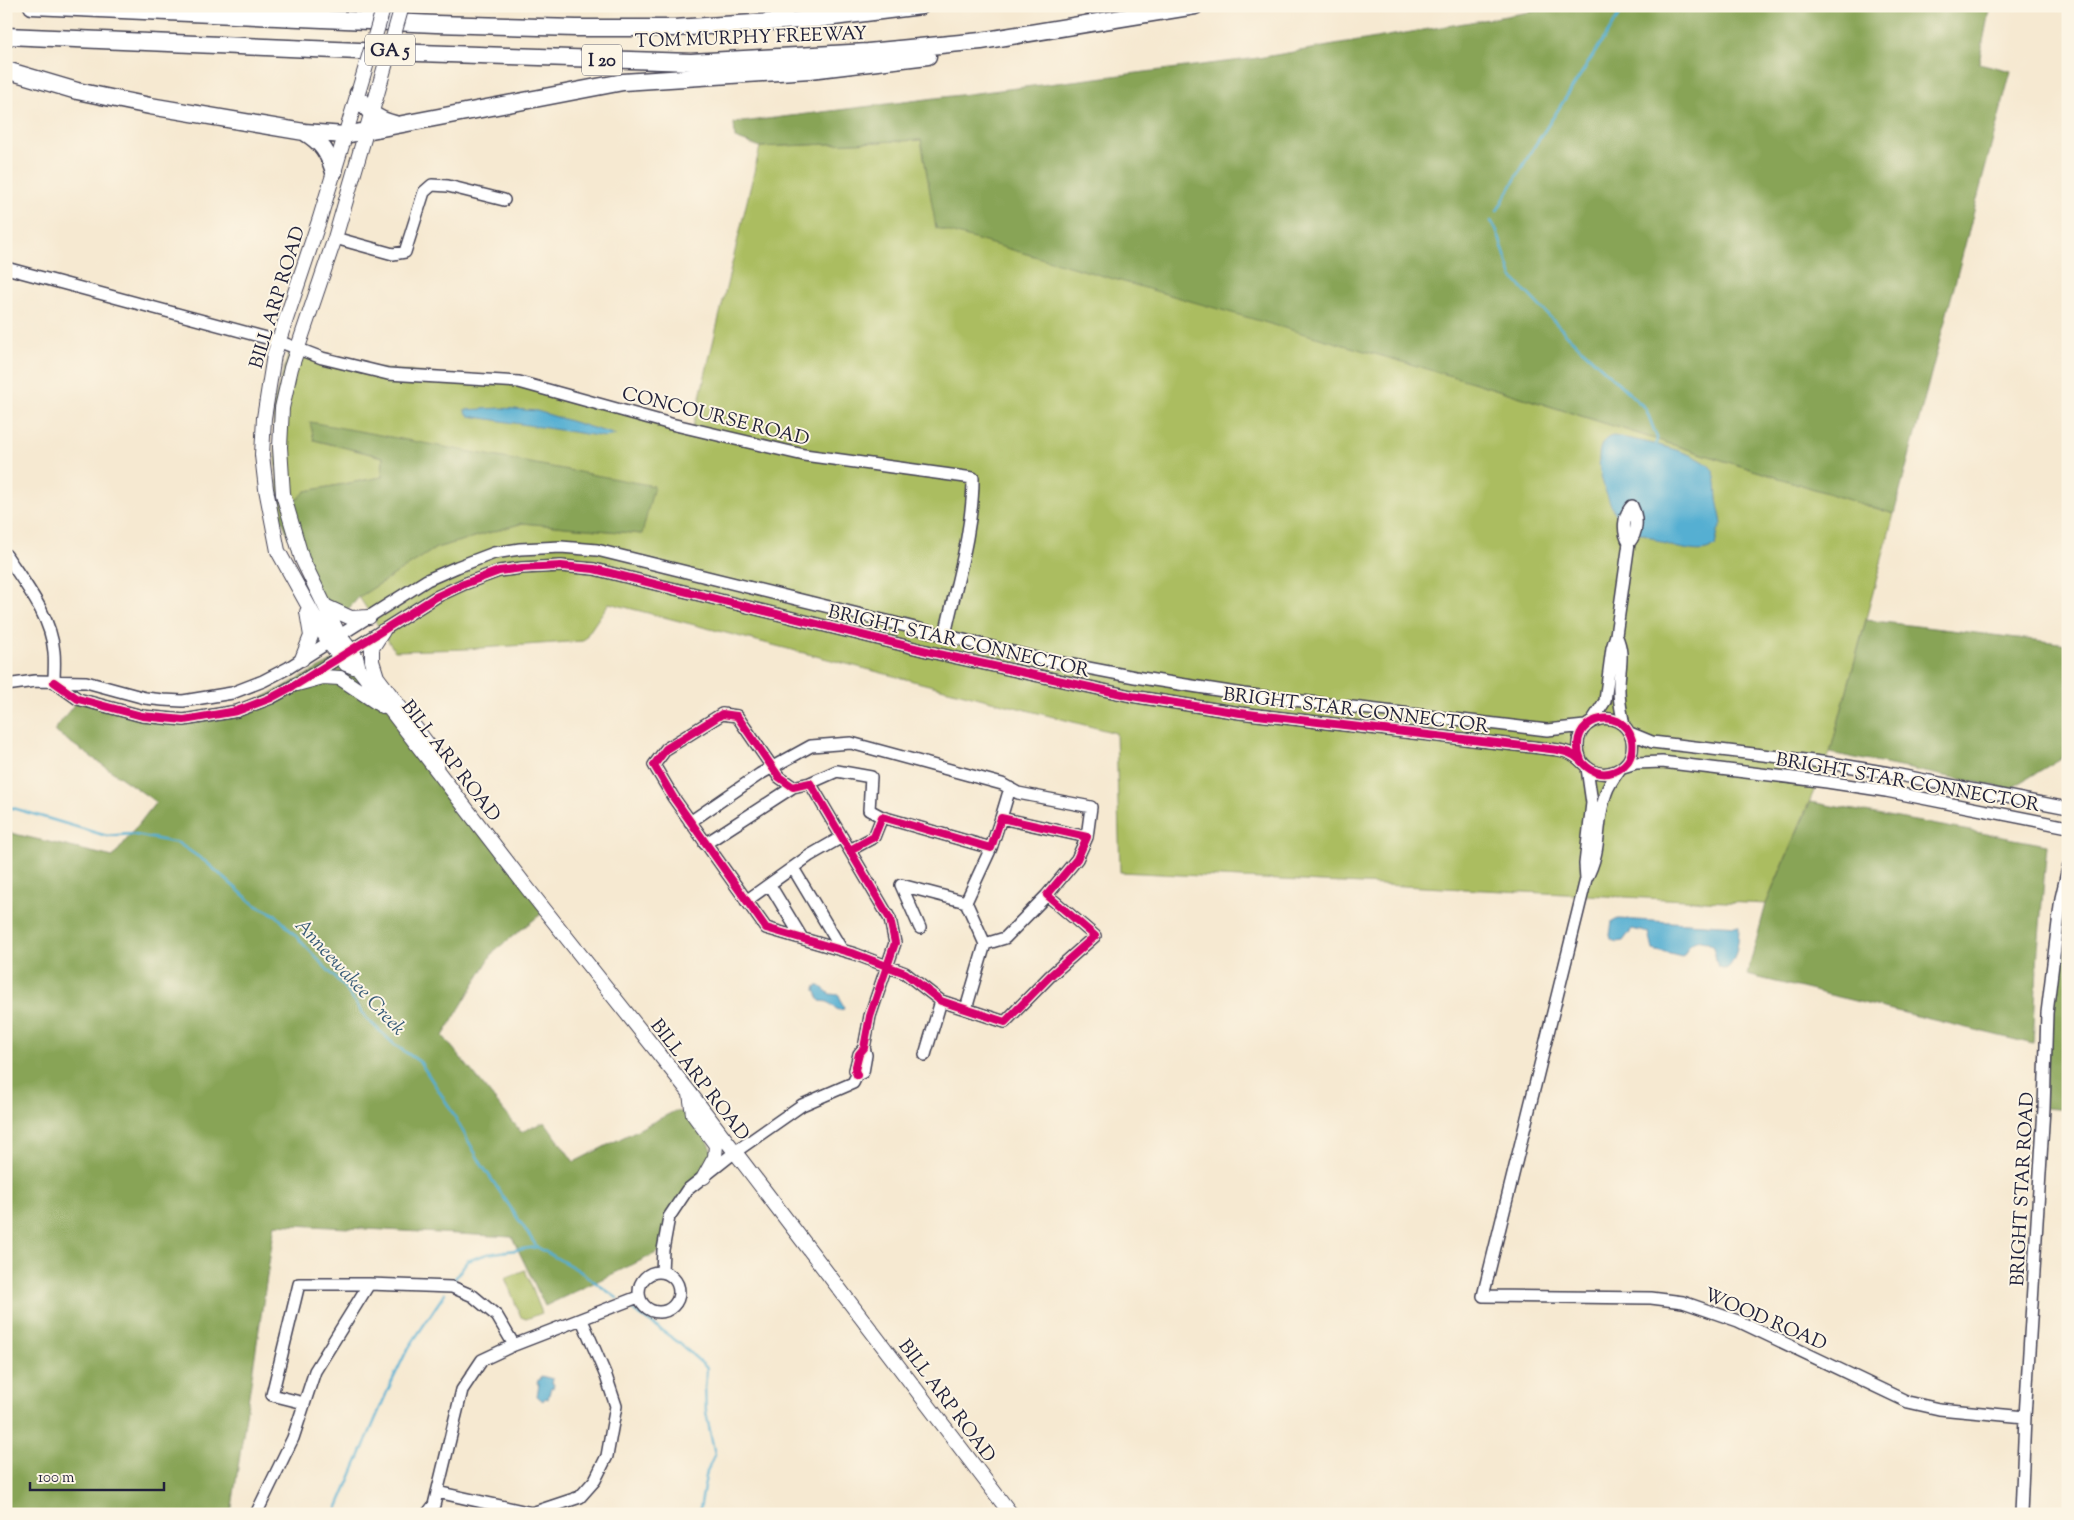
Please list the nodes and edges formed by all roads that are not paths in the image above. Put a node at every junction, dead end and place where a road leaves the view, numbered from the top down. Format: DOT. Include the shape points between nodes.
graph roads {
  1 [pos="32,6"];
  2 [pos="384,6"];
  3 [pos="402,6"];
  4 [pos="922,6"];
  5 [pos="1195,6"];
  6 [pos="6,36"];
  7 [pos="981,41"];
  8 [pos="6,70"];
  9 [pos="358,93"];
  10 [pos="371,113"];
  11 [pos="396,124"];
  12 [pos="304,132"];
  13 [pos="365,132"];
  14 [pos="345,135"];
  15 [pos="334,172"];
  16 [pos="504,200"];
  17 [pos="335,238"];
  18 [pos="6,268"];
  19 [pos="278,341"];
  20 [pos="297,347"];
  21 [pos="1632,500"];
  22 [pos="6,556"];
  23 [pos="303,596"];
  24 [pos="325,606"];
  25 [pos="369,617"];
  26 [pos="383,631"];
  27 [pos="945,635"];
  28 [pos="1616,635"];
  29 [pos="334,639"];
  30 [pos="346,653"];
  31 [pos="302,659"];
  32 [pos="54,682"];
  33 [pos="298,684"];
  34 [pos="6,685"];
  35 [pos="391,712"];
  36 [pos="1588,724"];
  37 [pos="1627,730"];
  38 [pos="1584,764"];
  39 [pos="435,768"];
  40 [pos="772,768"];
  41 [pos="1621,768"];
  42 [pos="810,783"];
  43 [pos="793,787"];
  44 [pos="1010,788"];
  45 [pos="2068,808"];
  46 [pos="882,817"];
  47 [pos="1001,818"];
  48 [pos="690,822"];
  49 [pos="2068,827"];
  50 [pos="842,837"];
  51 [pos="1087,837"];
  52 [pos="705,844"];
  53 [pos="991,848"];
  54 [pos="850,850"];
  55 [pos="793,868"];
  56 [pos="2068,868"];
  57 [pos="1586,880"];
  58 [pos="770,885"];
  59 [pos="1047,895"];
  60 [pos="746,901"];
  61 [pos="966,902"];
  62 [pos="920,928"];
  63 [pos="802,938"];
  64 [pos="985,944"];
  65 [pos="842,950"];
  66 [pos="887,966"];
  67 [pos="942,1001"];
  68 [pos="966,1009"];
  69 [pos="925,1055"];
  70 [pos="690,1093"];
  71 [pos="735,1152"];
  72 [pos="704,1177"];
  73 [pos="662,1272"];
  74 [pos="369,1284"];
  75 [pos="638,1297"];
  76 [pos="582,1320"];
  77 [pos="514,1345"];
  78 [pos="304,1403"];
  79 [pos="2025,1417"];
  80 [pos="437,1492"];
  81 [pos="256,1514"];
  82 [pos="427,1514"];
  83 [pos="1012,1514"];
  84 [pos="2021,1514"];
  1 -- 4 [label="highway, TOM MURPHY FREEWAY / I 20" via="436,24 674,28 817,19"];
  2 -- 9 [label="main road, BILL ARP ROAD / GA 5, bridge"];
  3 -- 10 [label="main road, BILL ARP ROAD / GA 5, bridge"];
  5 -- 7 [label="highway, TOM MURPHY FREEWAY / I 20"];
  6 -- 7 [label="highway, TOM MURPHY FREEWAY / I 20" via="690,62 868,52"];
  7 -- 11 [label="highway" via="944,53 906,60 775,73 623,82"];
  8 -- 12 [label="highway" via="130,102"];
  9 -- 10 [label="highway"];
  9 -- 14 [label="main road, BILL ARP ROAD / GA 5"];
  10 -- 11 [label="highway"];
  10 -- 13 [label="main road, BILL ARP ROAD / GA 5"];
  11 -- 13 [label="highway"];
  12 -- 14 [label="highway"];
  12 -- 15 [label="highway" via="321,143"];
  13 -- 14 [label="highway"];
  13 -- 17 [label="main road, BILL ARP ROAD / GA 5"];
  14 -- 15 [label="main road, BILL ARP ROAD / GA 5"];
  15 -- 19 [label="main road, BILL ARP ROAD / GA 5"];
  16 -- 17 [label="street" via="432,185 424,192 405,252 392,254"];
  17 -- 20 [label="main road, BILL ARP ROAD / GA 5"];
  18 -- 19 [label="street"];
  19 -- 20 [label="street"];
  19 -- 23 [label="main road, BILL ARP ROAD / GA 5" via="264,418 262,455 278,551"];
  20 -- 24 [label="main road, BILL ARP ROAD / GA 5" via="282,408 283,494 302,559"];
  20 -- 27 [label="street, CONCOURSE ROAD" via="322,358 388,374 518,382 671,424 804,455 973,478 968,533"];
  21 -- 28 [label="street" via="1636,516 1635,536 1629,543"];
  22 -- 32 [label="street" via="32,594 46,622 54,650"];
  23 -- 29 [label="main road, BILL ARP ROAD / GA 5"];
  23 -- 31 [label="main road" via="311,636"];
  24 -- 25 [label="main road" via="350,618"];
  24 -- 29 [label="main road, BILL ARP ROAD / GA 5"];
  25 -- 27 [label="street, BRIGHT STAR CONNECTOR" via="427,580 494,553 561,547 597,550"];
  25 -- 29 [label="street, BRIGHT STAR CONNECTOR"];
  26 -- 30 [label="street, BRIGHT STAR CONNECTOR"];
  26 -- 38 [label="street, BRIGHT STAR CONNECTOR" via="436,597 499,572 561,566 594,569 948,656 1131,696 1546,748 1572,754"];
  26 -- 39 [label="main road" via="372,648 377,677 439,759"];
  27 -- 36 [label="street, BRIGHT STAR CONNECTOR" via="1041,659 1190,687 1547,730"];
  28 -- 36 [label="street" via="1605,701"];
  28 -- 37 [label="street" via="1622,648 1619,702"];
  29 -- 30 [label="main road, BILL ARP ROAD / GA 5"];
  29 -- 31 [label="street, BRIGHT STAR CONNECTOR"];
  30 -- 33 [label="street, BRIGHT STAR CONNECTOR"];
  30 -- 35 [label="main road, BILL ARP ROAD / GA 5" via="346,664 359,669"];
  31 -- 32 [label="street, BRIGHT STAR CONNECTOR" via="263,681 232,693 183,701 145,698 86,682"];
  32 -- 33 [label="street, BRIGHT STAR CONNECTOR" via="78,699 142,716 184,720 237,711"];
  32 -- 34 [label="street, BRIGHT STAR CONNECTOR"];
  33 -- 35 [label="main road" via="323,677 340,678"];
  35 -- 39 [label="main road, BILL ARP ROAD / GA 5"];
  36 -- 37 [label="street" via="1609,718"];
  36 -- 38 [label="street" via="1577,742 1577,752"];
  37 -- 41 [label="street" via="1632,751"];
  37 -- 45 [label="street, BRIGHT STAR CONNECTOR" via="1652,742 1889,772"];
  38 -- 41 [label="street" via="1605,774"];
  38 -- 57 [label="street" via="1592,803"];
  39 -- 70 [label="main road, BILL ARP ROAD / GA 5"];
  40 -- 43 [label="street" via="779,778"];
  40 -- 44 [label="street" via="811,746 851,743"];
  40 -- 48 [label="street"];
  40 -- 48 [label="street" via="737,716 722,714 666,749 654,764"];
  41 -- 49 [label="street, BRIGHT STAR CONNECTOR" via="1636,763 1662,762 1827,782"];
  41 -- 57 [label="street" via="1606,791 1594,864"];
  42 -- 43 [label="street"];
  42 -- 46 [label="street" via="836,771 871,777 869,810"];
  42 -- 50 [label="street"];
  43 -- 52 [label="street"];
  44 -- 47 [label="street"];
  44 -- 51 [label="street" via="1018,793 1091,807"];
  46 -- 53 [label="street"];
  46 -- 54 [label="street" via="874,837"];
  47 -- 51 [label="street"];
  47 -- 53 [label="street"];
  48 -- 52 [label="street"];
  50 -- 54 [label="street"];
  50 -- 55 [label="street"];
  51 -- 59 [label="street" via="1077,859"];
  52 -- 60 [label="street"];
  53 -- 61 [label="street"];
  54 -- 66 [label="street" via="890,918 895,943"];
  55 -- 58 [label="street"];
  55 -- 65 [label="street"];
  56 -- 79 [label="street, BRIGHT STAR ROAD" via="2046,1013"];
  57 -- 79 [label="street, WOOD ROAD" via="1483,1296 1643,1297 1683,1302 1738,1321 1908,1402"];
  58 -- 60 [label="street"];
  58 -- 63 [label="street"];
  59 -- 64 [label="street" via="1005,938"];
  59 -- 68 [label="street" via="1095,936 1005,1022"];
  60 -- 63 [label="street" via="766,928"];
  61 -- 62 [label="street" via="901,885"];
  61 -- 64 [label="street"];
  63 -- 65 [label="street"];
  64 -- 68 [label="street"];
  65 -- 66 [label="street"];
  66 -- 67 [label="street" via="905,972"];
  66 -- 71 [label="street" via="870,1016 864,1048 858,1054 853,1084 802,1105"];
  67 -- 68 [label="street"];
  67 -- 69 [label="street"];
  70 -- 71 [label="main road, BILL ARP ROAD / GA 5"];
  70 -- 72 [label="main road" via="693,1114 716,1145 715,1157"];
  71 -- 72 [label="street"];
  71 -- 83 [label="main road, BILL ARP ROAD / GA 5"];
  72 -- 73 [label="street" via="687,1190 669,1217"];
  73 -- 75 [label="street" via="650,1274 642,1280"];
  73 -- 75 [label="street" via="676,1281 677,1303 662,1312 642,1304"];
  74 -- 77 [label="street" via="452,1287 473,1296 497,1316"];
  74 -- 78 [label="street" via="315,1371"];
  74 -- 78 [label="street" via="299,1284 272,1395"];
  75 -- 76 [label="street"];
  76 -- 77 [label="street"];
  76 -- 80 [label="street" via="616,1406 607,1456 595,1480 580,1497 532,1513"];
  77 -- 80 [label="street" via="482,1360 462,1390"];
  78 -- 81 [label="street" via="293,1438"];
  79 -- 84 [label="street, BRIGHT STAR ROAD"];
  80 -- 82 [label="street" via="434,1505"];
}
